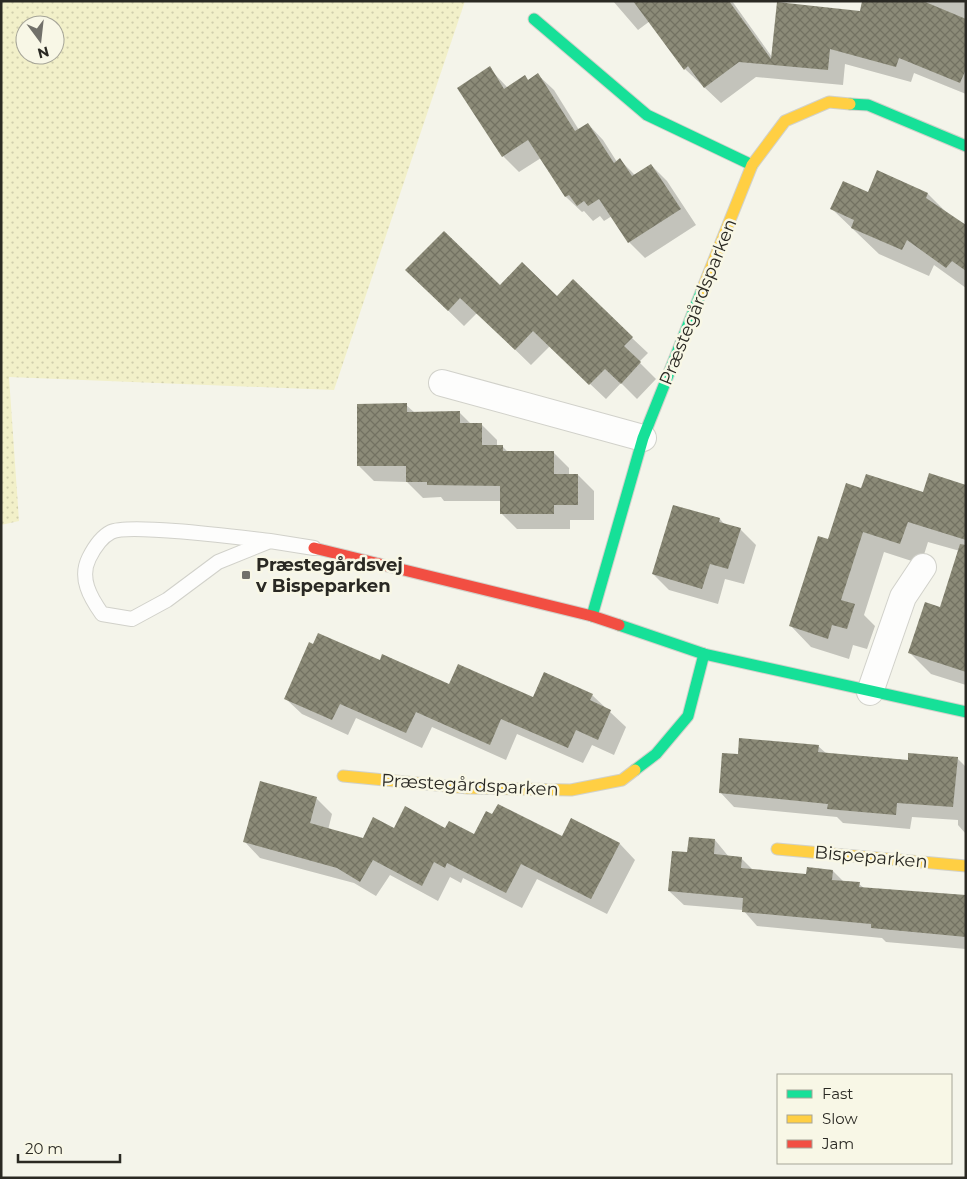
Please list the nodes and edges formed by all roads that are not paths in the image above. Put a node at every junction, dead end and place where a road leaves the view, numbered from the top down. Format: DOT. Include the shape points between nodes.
graph roads {
  1 [pos="534,19"];
  2 [pos="966,146"];
  3 [pos="752,165"];
  4 [pos="442,383"];
  5 [pos="643,438"];
  6 [pos="270,541"];
  7 [pos="314,548"];
  8 [pos="923,567"];
  9 [pos="592,616"];
  10 [pos="704,654"];
  11 [pos="870,692"];
  12 [pos="966,712"];
  13 [pos="343,776"];
  14 [pos="777,849"];
  15 [pos="966,866"];
  1 -- 3 [label="street" via="648,115"];
  2 -- 3 [label="street, Præstegårdsparken" via="868,104 829,102 785,121"];
  3 -- 5 [label="street, Præstegårdsparken"];
  4 -- 5 [label="street"];
  5 -- 9 [label="street, Præstegårdsparken"];
  6 -- 6 [label="lane" via="218,562 167,600 132,619 102,614 89,595 84,568 95,546 111,532 150,530"];
  6 -- 7 [label="lane"];
  7 -- 9 [label="street"];
  8 -- 11 [label="street" via="903,597"];
  9 -- 10 [label="street"];
  10 -- 11 [label="street"];
  10 -- 13 [label="street, Præstegårdsparken" via="688,716 656,754 622,780 571,790 468,788"];
  11 -- 12 [label="street"];
  14 -- 15 [label="street, Bispeparken"];
}
